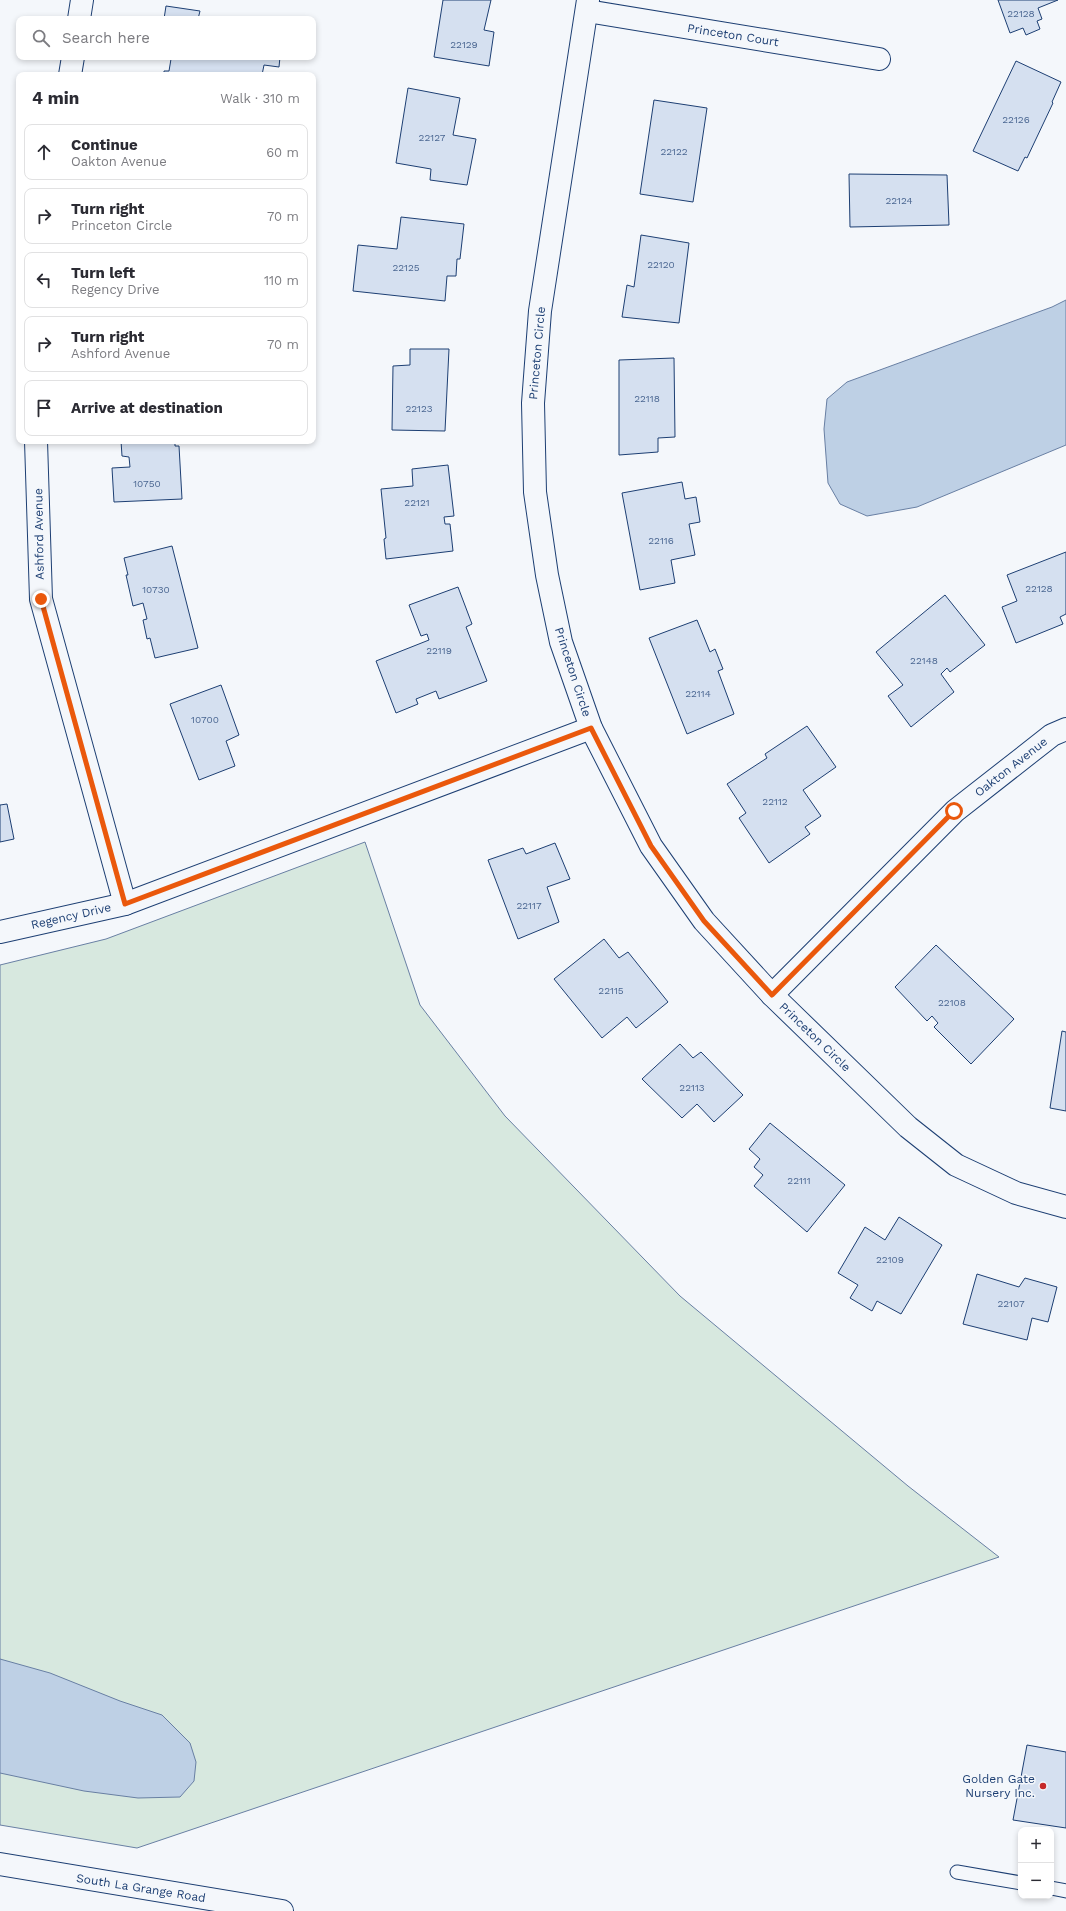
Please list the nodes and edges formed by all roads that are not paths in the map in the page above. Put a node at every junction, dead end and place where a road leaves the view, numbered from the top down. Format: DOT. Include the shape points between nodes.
graph roads {
  1 [pos="82,0"];
  2 [pos="587,5"];
  3 [pos="79,16"];
  4 [pos="879,59"];
  5 [pos="72,60"];
  6 [pos="70,72"];
  7 [pos="36,444"];
  8 [pos="591,728"];
  9 [pos="1066,729"];
  10 [pos="125,904"];
  11 [pos="0,932"];
  12 [pos="772,995"];
  13 [pos="1066,1207"];
  14 [pos="0,1864"];
  15 [pos="957,1872"];
  16 [pos="1018,1882"];
  17 [pos="1054,1889"];
  18 [pos="1066,1891"];
  19 [pos="282,1911"];
  1 -- 3 [label="street"];
  2 -- 4 [label="street, Princeton Court"];
  2 -- 8 [label="street, Princeton Circle" via="540,311 533,403 535,492 547,576 561,642"];
  5 -- 6 [label="street"];
  7 -- 10 [label="street, Ashford Avenue" via="41,599"];
  8 -- 10 [label="street, Regency Drive"];
  8 -- 12 [label="street, Princeton Circle" via="651,846 704,921"];
  9 -- 12 [label="street, Oakton Avenue" via="1052,735 954,811"];
  10 -- 11 [label="street, Regency Drive"];
  12 -- 13 [label="street, Princeton Circle" via="908,1127 956,1165 1016,1193"];
  14 -- 19 [label="street, South La Grange Road"];
  15 -- 16 [label="lane"];
  17 -- 18 [label="lane"];
}
